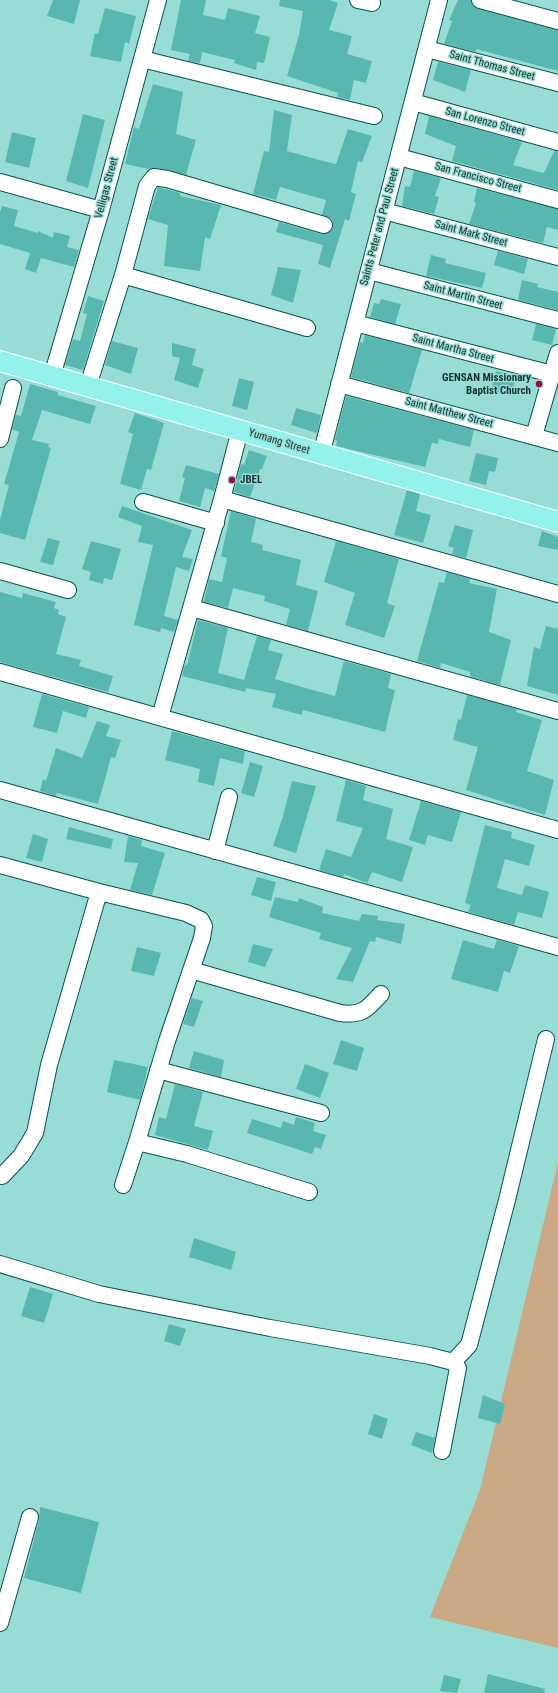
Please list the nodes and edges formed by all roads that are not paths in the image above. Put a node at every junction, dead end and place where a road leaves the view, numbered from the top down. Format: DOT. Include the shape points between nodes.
graph roads {
  1 [pos="158,0"];
  2 [pos="439,0"];
  3 [pos="480,0"];
  4 [pos="558,21"];
  5 [pos="427,48"];
  6 [pos="142,59"];
  7 [pos="558,83"];
  8 [pos="413,102"];
  9 [pos="374,116"];
  10 [pos="558,142"];
  11 [pos="398,157"];
  12 [pos="0,182"];
  13 [pos="558,200"];
  14 [pos="101,210"];
  15 [pos="384,211"];
  16 [pos="324,225"];
  17 [pos="558,257"];
  18 [pos="369,271"];
  19 [pos="123,275"];
  20 [pos="558,320"];
  21 [pos="355,323"];
  22 [pos="308,328"];
  23 [pos="558,353"];
  24 [pos="0,361"];
  25 [pos="552,374"];
  26 [pos="52,376"];
  27 [pos="339,384"];
  28 [pos="88,386"];
  29 [pos="13,388"];
  30 [pos="240,430"];
  31 [pos="534,436"];
  32 [pos="0,439"];
  33 [pos="558,443"];
  34 [pos="321,455"];
  35 [pos="222,499"];
  36 [pos="143,502"];
  37 [pos="558,522"];
  38 [pos="216,523"];
  39 [pos="0,571"];
  40 [pos="68,590"];
  41 [pos="558,594"];
  42 [pos="192,608"];
  43 [pos="0,672"];
  44 [pos="558,711"];
  45 [pos="160,717"];
  46 [pos="0,790"];
  47 [pos="229,798"];
  48 [pos="558,830"];
  49 [pos="215,850"];
  50 [pos="0,865"];
  51 [pos="99,892"];
  52 [pos="558,947"];
  53 [pos="191,970"];
  54 [pos="382,994"];
  55 [pos="546,1039"];
  56 [pos="158,1070"];
  57 [pos="321,1113"];
  58 [pos="137,1142"];
  59 [pos="2,1176"];
  60 [pos="124,1185"];
  61 [pos="309,1192"];
  62 [pos="0,1264"];
  63 [pos="453,1362"];
  64 [pos="442,1451"];
  65 [pos="30,1517"];
  66 [pos="0,1623"];
  1 -- 6 [label="street, Velligas Street"];
  2 -- 5 [label="street, Saints Peter and Paul Street"];
  3 -- 4 [label="street"];
  5 -- 7 [label="street, Saint Thomas Street"];
  5 -- 8 [label="street, Saints Peter and Paul Street"];
  6 -- 9 [label="street"];
  6 -- 14 [label="street, Velligas Street"];
  8 -- 10 [label="street, San Lorenzo Street"];
  8 -- 11 [label="street, Saints Peter and Paul Street"];
  11 -- 13 [label="street, San Francisco Street"];
  11 -- 15 [label="street, Saints Peter and Paul Street"];
  12 -- 14 [label="street"];
  14 -- 26 [label="street, Velligas Street"];
  15 -- 17 [label="street, Saint Mark Street"];
  15 -- 18 [label="street, Saints Peter and Paul Street"];
  16 -- 19 [label="street" via="154,177 147,186"];
  18 -- 20 [label="street, Saint Martin Street"];
  18 -- 21 [label="street, Saints Peter and Paul Street"];
  19 -- 22 [label="street"];
  19 -- 28 [label="street"];
  21 -- 25 [label="street, Saint Martha Street"];
  21 -- 27 [label="street, Saints Peter and Paul Street"];
  23 -- 25 [label="street"];
  24 -- 26 [label="main road, Yumang Street"];
  25 -- 31 [label="street"];
  26 -- 28 [label="main road, Yumang Street"];
  27 -- 31 [label="street, Saint Matthew Street"];
  27 -- 34 [label="street, Saints Peter and Paul Street"];
  28 -- 30 [label="main road, Yumang Street"];
  29 -- 32 [label="street"];
  30 -- 34 [label="main road, Yumang Street"];
  30 -- 35 [label="street"];
  31 -- 33 [label="street, Saint Matthew Street"];
  34 -- 37 [label="main road, Yumang Street"];
  35 -- 38 [label="street"];
  35 -- 41 [label="street"];
  36 -- 38 [label="street"];
  38 -- 42 [label="street"];
  39 -- 40 [label="street"];
  42 -- 44 [label="street"];
  42 -- 45 [label="street"];
  43 -- 45 [label="street"];
  45 -- 48 [label="street"];
  46 -- 49 [label="street"];
  47 -- 49 [label="street"];
  49 -- 52 [label="street"];
  50 -- 51 [label="street"];
  51 -- 53 [label="street" via="186,913 201,920 204,926 202,938"];
  51 -- 59 [label="street" via="49,1066 39,1120 21,1156"];
  53 -- 54 [label="street" via="340,1013 363,1012"];
  53 -- 56 [label="street"];
  55 -- 63 [label="street" via="468,1345"];
  56 -- 57 [label="street"];
  56 -- 58 [label="street"];
  58 -- 60 [label="street"];
  58 -- 61 [label="street" via="186,1154"];
  62 -- 63 [label="street" via="99,1294"];
  63 -- 64 [label="street" via="458,1368"];
  65 -- 66 [label="street"];
}
